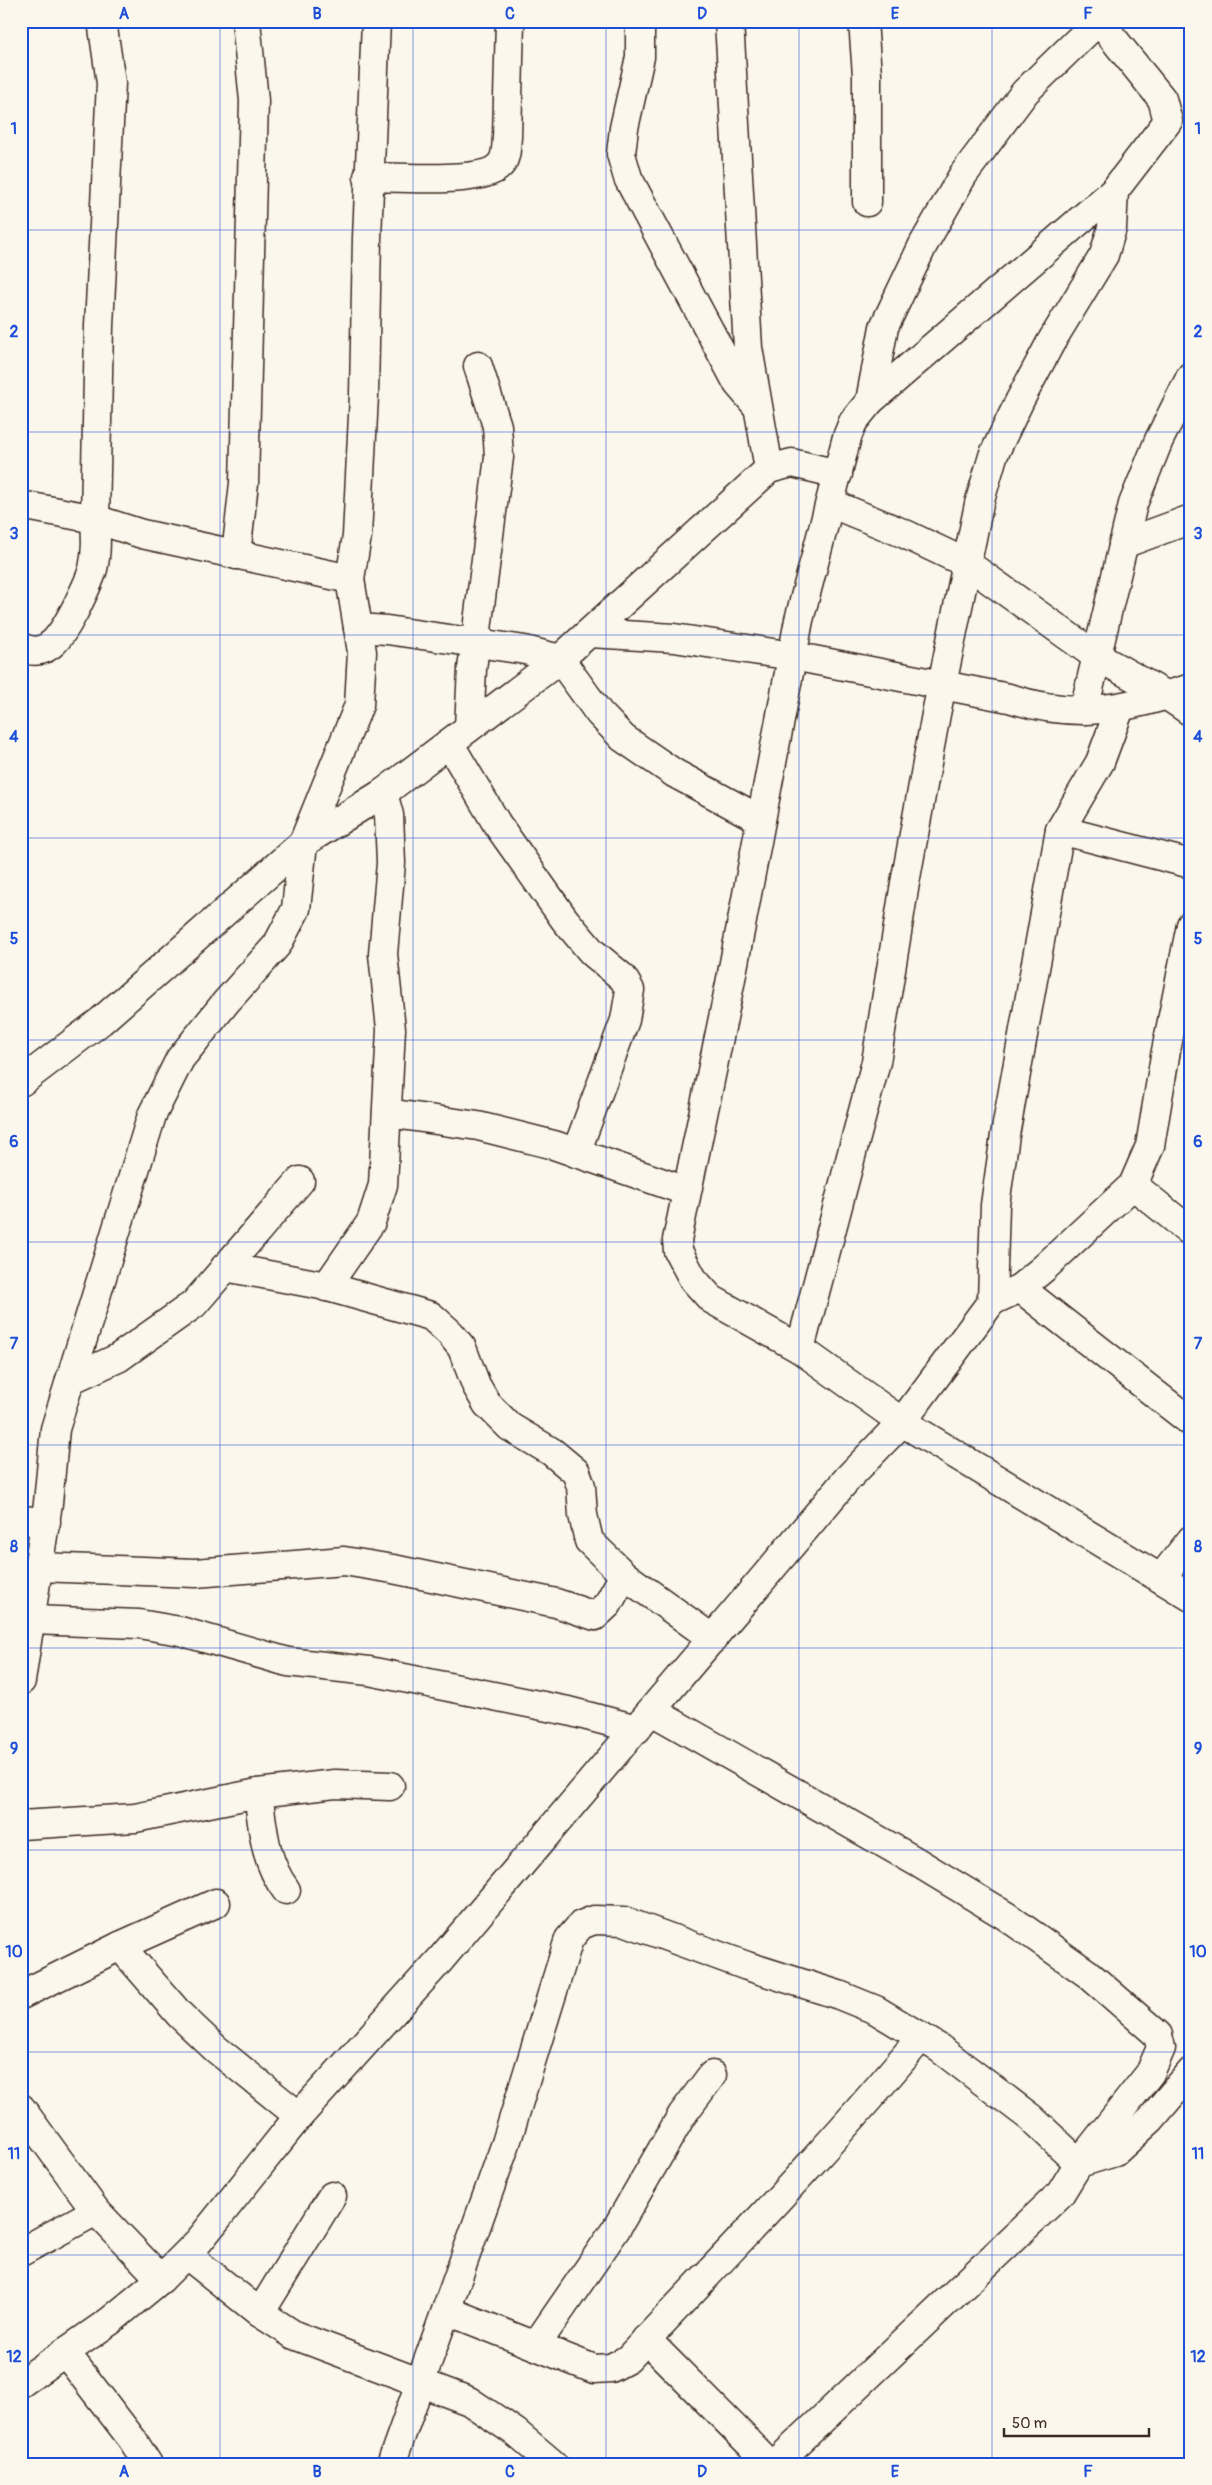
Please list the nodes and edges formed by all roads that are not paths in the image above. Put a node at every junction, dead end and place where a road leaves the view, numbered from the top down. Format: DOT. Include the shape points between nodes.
graph roads {
  1 [pos="102,21"];
  2 [pos="246,21"];
  3 [pos="376,21"];
  4 [pos="510,21"];
  5 [pos="640,21"];
  6 [pos="729,21"];
  7 [pos="863,21"];
  8 [pos="1099,21"];
  9 [pos="368,177"];
  10 [pos="1114,190"];
  11 [pos="867,202"];
  12 [pos="478,366"];
  13 [pos="1191,376"];
  14 [pos="870,401"];
  15 [pos="758,408"];
  16 [pos="769,469"];
  17 [pos="838,474"];
  18 [pos="830,503"];
  19 [pos="21,505"];
  20 [pos="95,519"];
  21 [pos="1191,519"];
  22 [pos="1123,544"];
  23 [pos="236,555"];
  24 [pos="966,563"];
  25 [pos="350,579"];
  26 [pos="358,628"];
  27 [pos="590,633"];
  28 [pos="476,643"];
  29 [pos="21,647"];
  30 [pos="793,656"];
  31 [pos="1096,656"];
  32 [pos="560,659"];
  33 [pos="942,686"];
  34 [pos="1179,691"];
  35 [pos="1120,708"];
  36 [pos="1084,710"];
  37 [pos="1191,712"];
  38 [pos="459,735"];
  39 [pos="383,793"];
  40 [pos="761,820"];
  41 [pos="1060,830"];
  42 [pos="303,843"];
  43 [pos="1191,864"];
  44 [pos="1191,925"];
  45 [pos="21,1082"];
  46 [pos="387,1113"];
  47 [pos="576,1152"];
  48 [pos="300,1181"];
  49 [pos="1133,1185"];
  50 [pos="686,1191"];
  51 [pos="1191,1232"];
  52 [pos="226,1267"];
  53 [pos="326,1287"];
  54 [pos="1020,1288"];
  55 [pos="992,1301"];
  56 [pos="800,1349"];
  57 [pos="70,1380"];
  58 [pos="902,1422"];
  59 [pos="1191,1422"];
  60 [pos="34,1521"];
  61 [pos="1191,1540"];
  62 [pos="39,1567"];
  63 [pos="624,1575"];
  64 [pos="1161,1578"];
  65 [pos="1191,1597"];
  66 [pos="31,1620"];
  67 [pos="713,1638"];
  68 [pos="21,1681"];
  69 [pos="644,1720"];
  70 [pos="390,1786"];
  71 [pos="258,1793"];
  72 [pos="21,1825"];
  73 [pos="286,1890"];
  74 [pos="216,1903"];
  75 [pos="120,1946"];
  76 [pos="21,1995"];
  77 [pos="921,2037"];
  78 [pos="1191,2072"];
  79 [pos="712,2075"];
  80 [pos="21,2108"];
  81 [pos="298,2116"];
  82 [pos="1079,2163"];
  83 [pos="332,2196"];
  84 [pos="96,2211"];
  85 [pos="21,2252"];
  86 [pos="187,2255"];
  87 [pos="161,2279"];
  88 [pos="448,2311"];
  89 [pos="260,2313"];
  90 [pos="646,2339"];
  91 [pos="536,2345"];
  92 [pos="65,2352"];
  93 [pos="422,2382"];
  94 [pos="21,2383"];
  95 [pos="148,2464"];
  96 [pos="391,2464"];
  97 [pos="553,2464"];
  98 [pos="770,2464"];
  99 [pos="775,2464"];
  1 -- 20 [label="street" via="111,83 99,326"];
  2 -- 23 [label="street" via="254,101 244,483"];
  3 -- 9 [label="street"];
  4 -- 9 [label="street" via="508,137 505,156 499,167 478,176"];
  5 -- 15 [label="street" via="640,57 621,154 628,178 738,384"];
  6 -- 15 [label="street" via="748,348"];
  7 -- 11 [label="street" via="867,75"];
  8 -- 10 [label="street" via="1162,99 1168,121"];
  8 -- 14 [label="street" via="1024,92 963,175 923,245 884,327"];
  9 -- 25 [label="street" via="364,395 357,536"];
  10 -- 14 [label="street"];
  10 -- 24 [label="street" via="1112,228 1104,255 1051,342 993,456"];
  12 -- 28 [label="street" via="497,426 499,457"];
  13 -- 22 [label="street" via="1132,504"];
  14 -- 17 [label="street" via="853,422"];
  15 -- 16 [label="street"];
  16 -- 17 [label="street" via="792,463"];
  16 -- 27 [label="street"];
  17 -- 18 [label="street"];
  18 -- 24 [label="street"];
  18 -- 30 [label="street" via="799,620"];
  19 -- 20 [label="street"];
  20 -- 23 [label="street" via="142,534"];
  20 -- 29 [label="street" via="97,545 92,570 63,632 42,650 33,652"];
  21 -- 22 [label="street"];
  22 -- 31 [label="street"];
  23 -- 25 [label="street"];
  24 -- 31 [label="street"];
  24 -- 33 [label="street"];
  25 -- 26 [label="street"];
  26 -- 28 [label="street"];
  26 -- 42 [label="street" via="362,652 359,705"];
  27 -- 30 [label="street" via="674,638"];
  27 -- 32 [label="street"];
  28 -- 32 [label="street"];
  28 -- 38 [label="street"];
  30 -- 33 [label="street"];
  30 -- 40 [label="street"];
  31 -- 34 [label="street"];
  31 -- 36 [label="street"];
  32 -- 38 [label="street"];
  32 -- 40 [label="street" via="599,713 623,738 674,773"];
  33 -- 36 [label="street" via="1009,698 1038,707"];
  33 -- 56 [label="street" via="906,874 876,1062"];
  34 -- 35 [label="street"];
  34 -- 37 [label="street"];
  35 -- 36 [label="street"];
  35 -- 41 [label="street" via="1100,762"];
  38 -- 39 [label="street"];
  38 -- 47 [label="street" via="496,824 565,920 592,952 623,978 630,990 625,1020"];
  39 -- 42 [label="street"];
  39 -- 46 [label="street" via="389,815 391,862 383,954 391,1029"];
  40 -- 50 [label="street"];
  41 -- 43 [label="street"];
  41 -- 55 [label="street" via="1005,1135 995,1205"];
  42 -- 45 [label="street" via="101,1021"];
  42 -- 57 [label="street" via="296,909 277,945 180,1059 152,1115"];
  44 -- 49 [label="street" via="1150,1146"];
  46 -- 47 [label="street" via="478,1126"];
  46 -- 53 [label="street" via="383,1185 371,1222"];
  47 -- 50 [label="street"];
  48 -- 52 [label="street"];
  49 -- 51 [label="street"];
  49 -- 54 [label="street"];
  50 -- 56 [label="street" via="677,1240 678,1251 693,1279 711,1299"];
  52 -- 53 [label="street"];
  52 -- 57 [label="street" via="194,1304 148,1338 118,1358"];
  53 -- 63 [label="street" via="431,1316 450,1333 462,1348 486,1404 510,1427 552,1452 576,1472 582,1486 582,1515 589,1541"];
  54 -- 55 [label="street"];
  54 -- 59 [label="street"];
  55 -- 58 [label="street"];
  56 -- 58 [label="street"];
  57 -- 60 [label="street"];
  58 -- 64 [label="street"];
  58 -- 67 [label="street" via="848,1478"];
  60 -- 62 [label="street"];
  61 -- 64 [label="street"];
  62 -- 63 [label="street" via="195,1573 344,1561 393,1568 556,1603 595,1616 608,1604"];
  62 -- 66 [label="street"];
  63 -- 67 [label="street"];
  64 -- 65 [label="street"];
  66 -- 68 [label="street"];
  66 -- 69 [label="street" via="139,1624 180,1631 288,1662 369,1671 568,1711"];
  67 -- 69 [label="street"];
  69 -- 81 [label="street" via="441,1959"];
  69 -- 82 [label="street" via="917,1862 1006,1916 1088,1974 1158,2035 1161,2048 1150,2073"];
  70 -- 71 [label="street" via="334,1784"];
  71 -- 72 [label="street" via="135,1818"];
  71 -- 73 [label="street" via="267,1855 276,1877"];
  74 -- 75 [label="street"];
  75 -- 76 [label="street"];
  75 -- 81 [label="street" via="180,2015"];
  77 -- 82 [label="street" via="1031,2118"];
  77 -- 88 [label="street" via="876,2010 839,1995 747,1966 624,1921 594,1920 581,1925 569,1939 506,2143"];
  77 -- 90 [label="street" via="776,2201"];
  78 -- 82 [label="street" via="1151,2119 1115,2152"];
  79 -- 91 [label="street" via="682,2115 616,2229"];
  80 -- 84 [label="street"];
  81 -- 86 [label="street"];
  82 -- 99 [label="street" via="1060,2194"];
  83 -- 89 [label="street"];
  84 -- 85 [label="street"];
  84 -- 87 [label="street"];
  86 -- 87 [label="street"];
  86 -- 89 [label="street"];
  87 -- 92 [label="street" via="110,2321"];
  88 -- 91 [label="street"];
  88 -- 93 [label="street"];
  89 -- 93 [label="street" via="294,2335"];
  90 -- 91 [label="street" via="628,2359 611,2368 594,2369"];
  90 -- 98 [label="street"];
  92 -- 94 [label="street"];
  92 -- 95 [label="street"];
  93 -- 96 [label="street"];
  93 -- 97 [label="street" via="469,2401 515,2432"];
}
